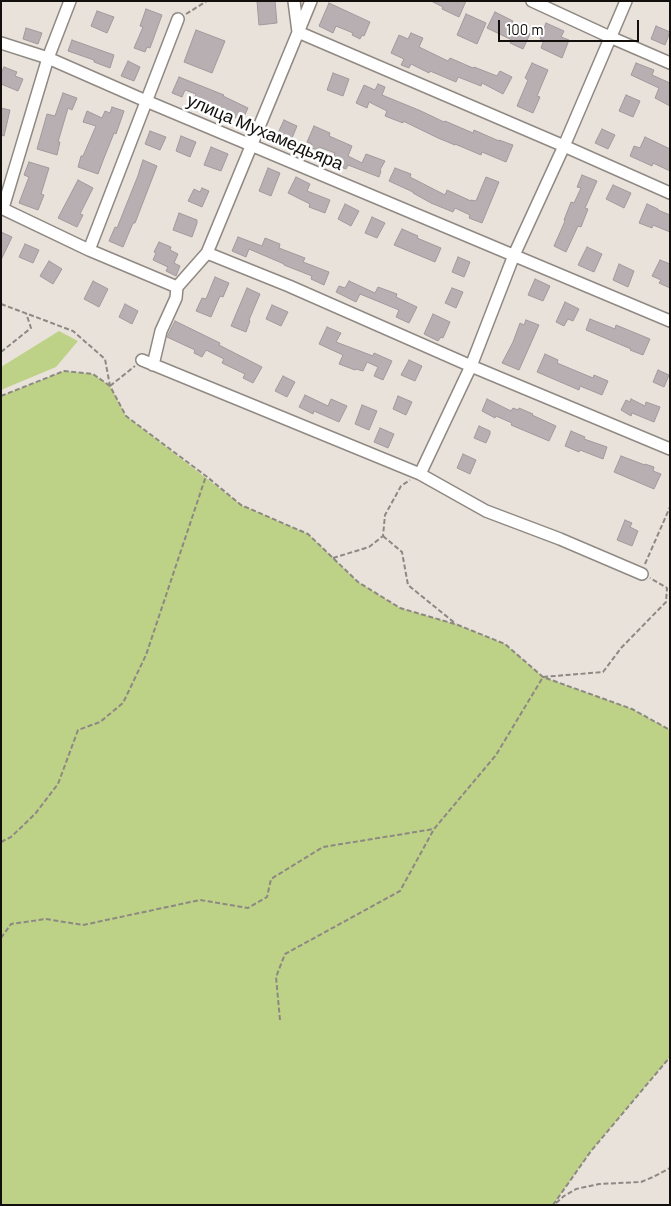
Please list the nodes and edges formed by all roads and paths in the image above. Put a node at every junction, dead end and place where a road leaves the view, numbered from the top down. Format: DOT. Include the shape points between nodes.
graph roads {
  1 [pos="70,1"];
  2 [pos="207,1"];
  3 [pos="294,1"];
  4 [pos="311,1"];
  5 [pos="532,1"];
  6 [pos="626,1"];
  7 [pos="178,19"];
  8 [pos="298,32"];
  9 [pos="610,37"];
  10 [pos="1,43"];
  11 [pos="48,58"];
  12 [pos="670,63"];
  13 [pos="146,101"];
  14 [pos="251,146"];
  15 [pos="564,146"];
  16 [pos="670,193"];
  17 [pos="2,208"];
  18 [pos="89,250"];
  19 [pos="207,253"];
  20 [pos="514,255"];
  21 [pos="177,287"];
  22 [pos="1,304"];
  23 [pos="26,313"];
  24 [pos="670,321"];
  25 [pos="1,352"];
  26 [pos="142,360"];
  27 [pos="153,365"];
  28 [pos="471,366"];
  29 [pos="110,386"];
  30 [pos="1,396"];
  31 [pos="670,449"];
  32 [pos="420,474"];
  33 [pos="206,476"];
  34 [pos="670,507"];
  35 [pos="383,536"];
  36 [pos="334,558"];
  37 [pos="642,574"];
  38 [pos="670,585"];
  39 [pos="667,588"];
  40 [pos="458,626"];
  41 [pos="543,677"];
  42 [pos="670,730"];
  43 [pos="434,829"];
  44 [pos="1,842"];
  45 [pos="1,938"];
  46 [pos="280,1020"];
  47 [pos="670,1057"];
  48 [pos="670,1168"];
  49 [pos="554,1205"];
  1 -- 11 [label="street"];
  2 -- 7 [label="path"];
  3 -- 8 [label="street"];
  4 -- 8 [label="street"];
  5 -- 9 [label="street"];
  6 -- 9 [label="street"];
  7 -- 13 [label="street"];
  8 -- 14 [label="street"];
  8 -- 15 [label="street"];
  9 -- 12 [label="street"];
  9 -- 15 [label="street"];
  10 -- 11 [label="street, улица Мухамедьяра"];
  11 -- 13 [label="street, улица Мухамедьяра"];
  11 -- 17 [label="street"];
  13 -- 14 [label="street, улица Мухамедьяра"];
  13 -- 18 [label="street"];
  14 -- 19 [label="street"];
  14 -- 20 [label="street, улица Мухамедьяра"];
  15 -- 16 [label="street"];
  15 -- 20 [label="street"];
  17 -- 18 [label="street"];
  18 -- 21 [label="street"];
  19 -- 21 [label="street"];
  19 -- 28 [label="street"];
  20 -- 24 [label="street, улица Мухамедьяра"];
  20 -- 28 [label="street"];
  21 -- 27 [label="street"];
  22 -- 23 [label="path"];
  23 -- 25 [label="path" via="31,328"];
  23 -- 29 [label="path" via="73,331 105,359"];
  26 -- 27 [label="street"];
  26 -- 29 [label="path"];
  27 -- 32 [label="street"];
  28 -- 31 [label="street"];
  28 -- 32 [label="street"];
  29 -- 30 [label="path" via="93,374 64,371"];
  29 -- 33 [label="path" via="126,416"];
  32 -- 35 [label="path" via="401,486 385,515"];
  32 -- 37 [label="street" via="486,511"];
  33 -- 36 [label="path" via="241,505 308,534"];
  33 -- 44 [label="path" via="146,655 123,703 100,722 78,730 58,784 36,814"];
  34 -- 37 [label="path"];
  35 -- 36 [label="path" via="369,548"];
  35 -- 40 [label="path" via="402,552 408,585"];
  36 -- 40 [label="path" via="358,582 400,608"];
  37 -- 39 [label="path"];
  38 -- 39 [label="path"];
  39 -- 41 [label="path" via="666,602 603,672"];
  40 -- 41 [label="path" via="505,644"];
  41 -- 42 [label="path" via="632,709"];
  41 -- 43 [label="path" via="496,755"];
  43 -- 45 [label="path" via="323,847 271,879 267,897 248,908 200,900 83,925 46,919 10,924"];
  43 -- 46 [label="path" via="400,891 285,954 276,977"];
  47 -- 49 [label="path" via="591,1150"];
  48 -- 49 [label="path" via="641,1182 576,1188"];
}
